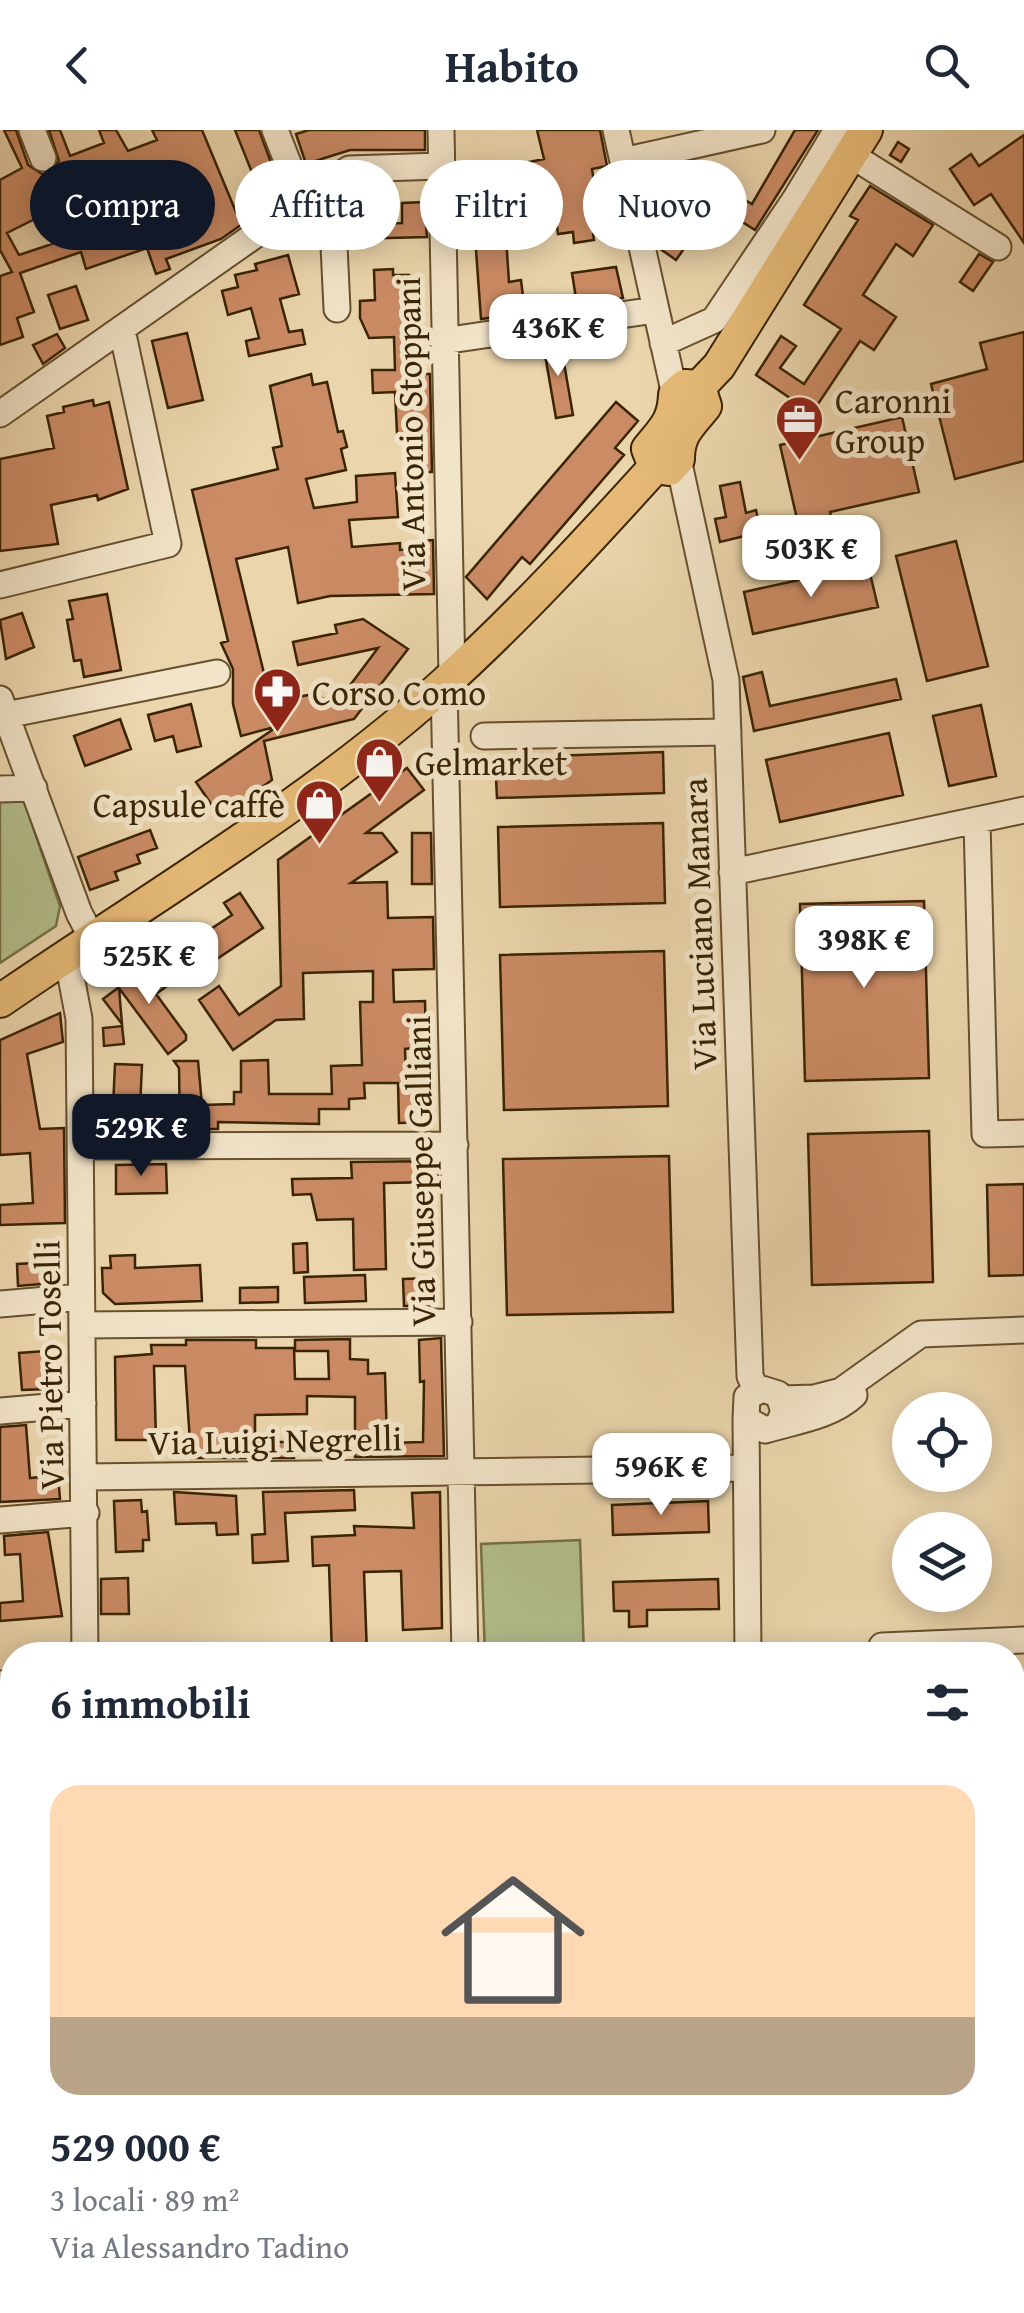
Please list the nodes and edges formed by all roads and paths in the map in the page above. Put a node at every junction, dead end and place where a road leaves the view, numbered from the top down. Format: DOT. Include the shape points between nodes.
graph roads {
  1 [pos="32,130"];
  2 [pos="275,130"];
  3 [pos="441,130"];
  4 [pos="616,130"];
  5 [pos="762,130"];
  6 [pos="852,138"];
  7 [pos="43,158"];
  8 [pos="287,160"];
  9 [pos="441,160"];
  10 [pos="623,160"];
  11 [pos="627,160"];
  12 [pos="805,205"];
  13 [pos="998,247"];
  14 [pos="238,250"];
  15 [pos="337,250"];
  16 [pos="442,250"];
  17 [pos="642,250"];
  18 [pos="338,309"];
  19 [pos="656,313"];
  20 [pos="122,330"];
  21 [pos="444,341"];
  22 [pos="663,343"];
  23 [pos="687,391"];
  24 [pos="0,414"];
  25 [pos="667,463"];
  26 [pos="0,584"];
  27 [pos="218,674"];
  28 [pos="448,680"];
  29 [pos="3,707"];
  30 [pos="728,732"];
  31 [pos="484,736"];
  32 [pos="34,788"];
  33 [pos="0,790"];
  34 [pos="1024,810"];
  35 [pos="977,821"];
  36 [pos="732,872"];
  37 [pos="80,947"];
  38 [pos="0,1001"];
  39 [pos="1024,1133"];
  40 [pos="455,1145"];
  41 [pos="81,1146"];
  42 [pos="81,1297"];
  43 [pos="0,1304"];
  44 [pos="459,1322"];
  45 [pos="82,1325"];
  46 [pos="1024,1330"];
  47 [pos="84,1404"];
  48 [pos="0,1411"];
  49 [pos="768,1417"];
  50 [pos="744,1463"];
  51 [pos="463,1473"];
  52 [pos="87,1476"];
  53 [pos="86,1513"];
  54 [pos="0,1520"];
  55 [pos="1024,1640"];
  56 [pos="85,1642"];
  57 [pos="465,1642"];
  58 [pos="748,1642"];
  59 [pos="977,1642"];
  1 -- 7 [label="street"];
  2 -- 8 [label="street"];
  3 -- 9 [label="street, Via Antonio Stoppani"];
  4 -- 10 [label="street"];
  5 -- 11 [label="street"];
  6 -- 12 [label="main road"];
  6 -- 13 [label="street"];
  12 -- 22 [label="street" via="714,320"];
  12 -- 23 [label="main road" via="719,366"];
  14 -- 20 [label="street"];
  15 -- 18 [label="street"];
  16 -- 21 [label="street, Via Antonio Stoppani"];
  17 -- 19 [label="street"];
  19 -- 21 [label="street"];
  19 -- 22 [label="street"];
  20 -- 24 [label="street"];
  20 -- 26 [label="street" via="168,544"];
  21 -- 28 [label="street, Via Antonio Stoppani"];
  22 -- 23 [label="street"];
  23 -- 25 [label="main road" via="705,406"];
  25 -- 28 [label="main road"];
  25 -- 30 [label="street, Via Luciano Manara" via="726,680"];
  27 -- 29 [label="street"];
  28 -- 37 [label="main road" via="352,758"];
  28 -- 40 [label="street, Via Giuseppe Galliani"];
  29 -- 32 [label="street"];
  30 -- 31 [label="street"];
  30 -- 36 [label="street, Via Luciano Manara"];
  32 -- 33 [label="street"];
  32 -- 37 [label="street" via="79,914"];
  34 -- 35 [label="street"];
  35 -- 36 [label="street"];
  35 -- 39 [label="street" via="985,1134"];
  36 -- 49 [label="street, Via Luciano Manara" via="750,1376 756,1390 768,1389"];
  37 -- 38 [label="main road"];
  37 -- 41 [label="street, Via Pietro Toselli"];
  40 -- 41 [label="street"];
  40 -- 44 [label="street, Via Giuseppe Galliani"];
  41 -- 42 [label="street, Via Pietro Toselli"];
  42 -- 43 [label="street"];
  42 -- 45 [label="street, Via Pietro Toselli"];
  44 -- 45 [label="street"];
  44 -- 51 [label="street, Via Giuseppe Galliani"];
  45 -- 47 [label="street, Via Pietro Toselli"];
  46 -- 49 [label="street" via="921,1334 882,1362 840,1408 819,1416"];
  47 -- 48 [label="street"];
  47 -- 52 [label="street, Via Pietro Toselli"];
  49 -- 50 [label="street"];
  50 -- 51 [label="street, Via Luigi Negrelli"];
  50 -- 58 [label="street"];
  51 -- 52 [label="street, Via Luigi Negrelli"];
  51 -- 57 [label="street, Via Giuseppe Galliani"];
  52 -- 53 [label="street, Via Pietro Toselli"];
  53 -- 54 [label="street"];
  53 -- 56 [label="street, Via Pietro Toselli"];
  55 -- 59 [label="street"];
}
